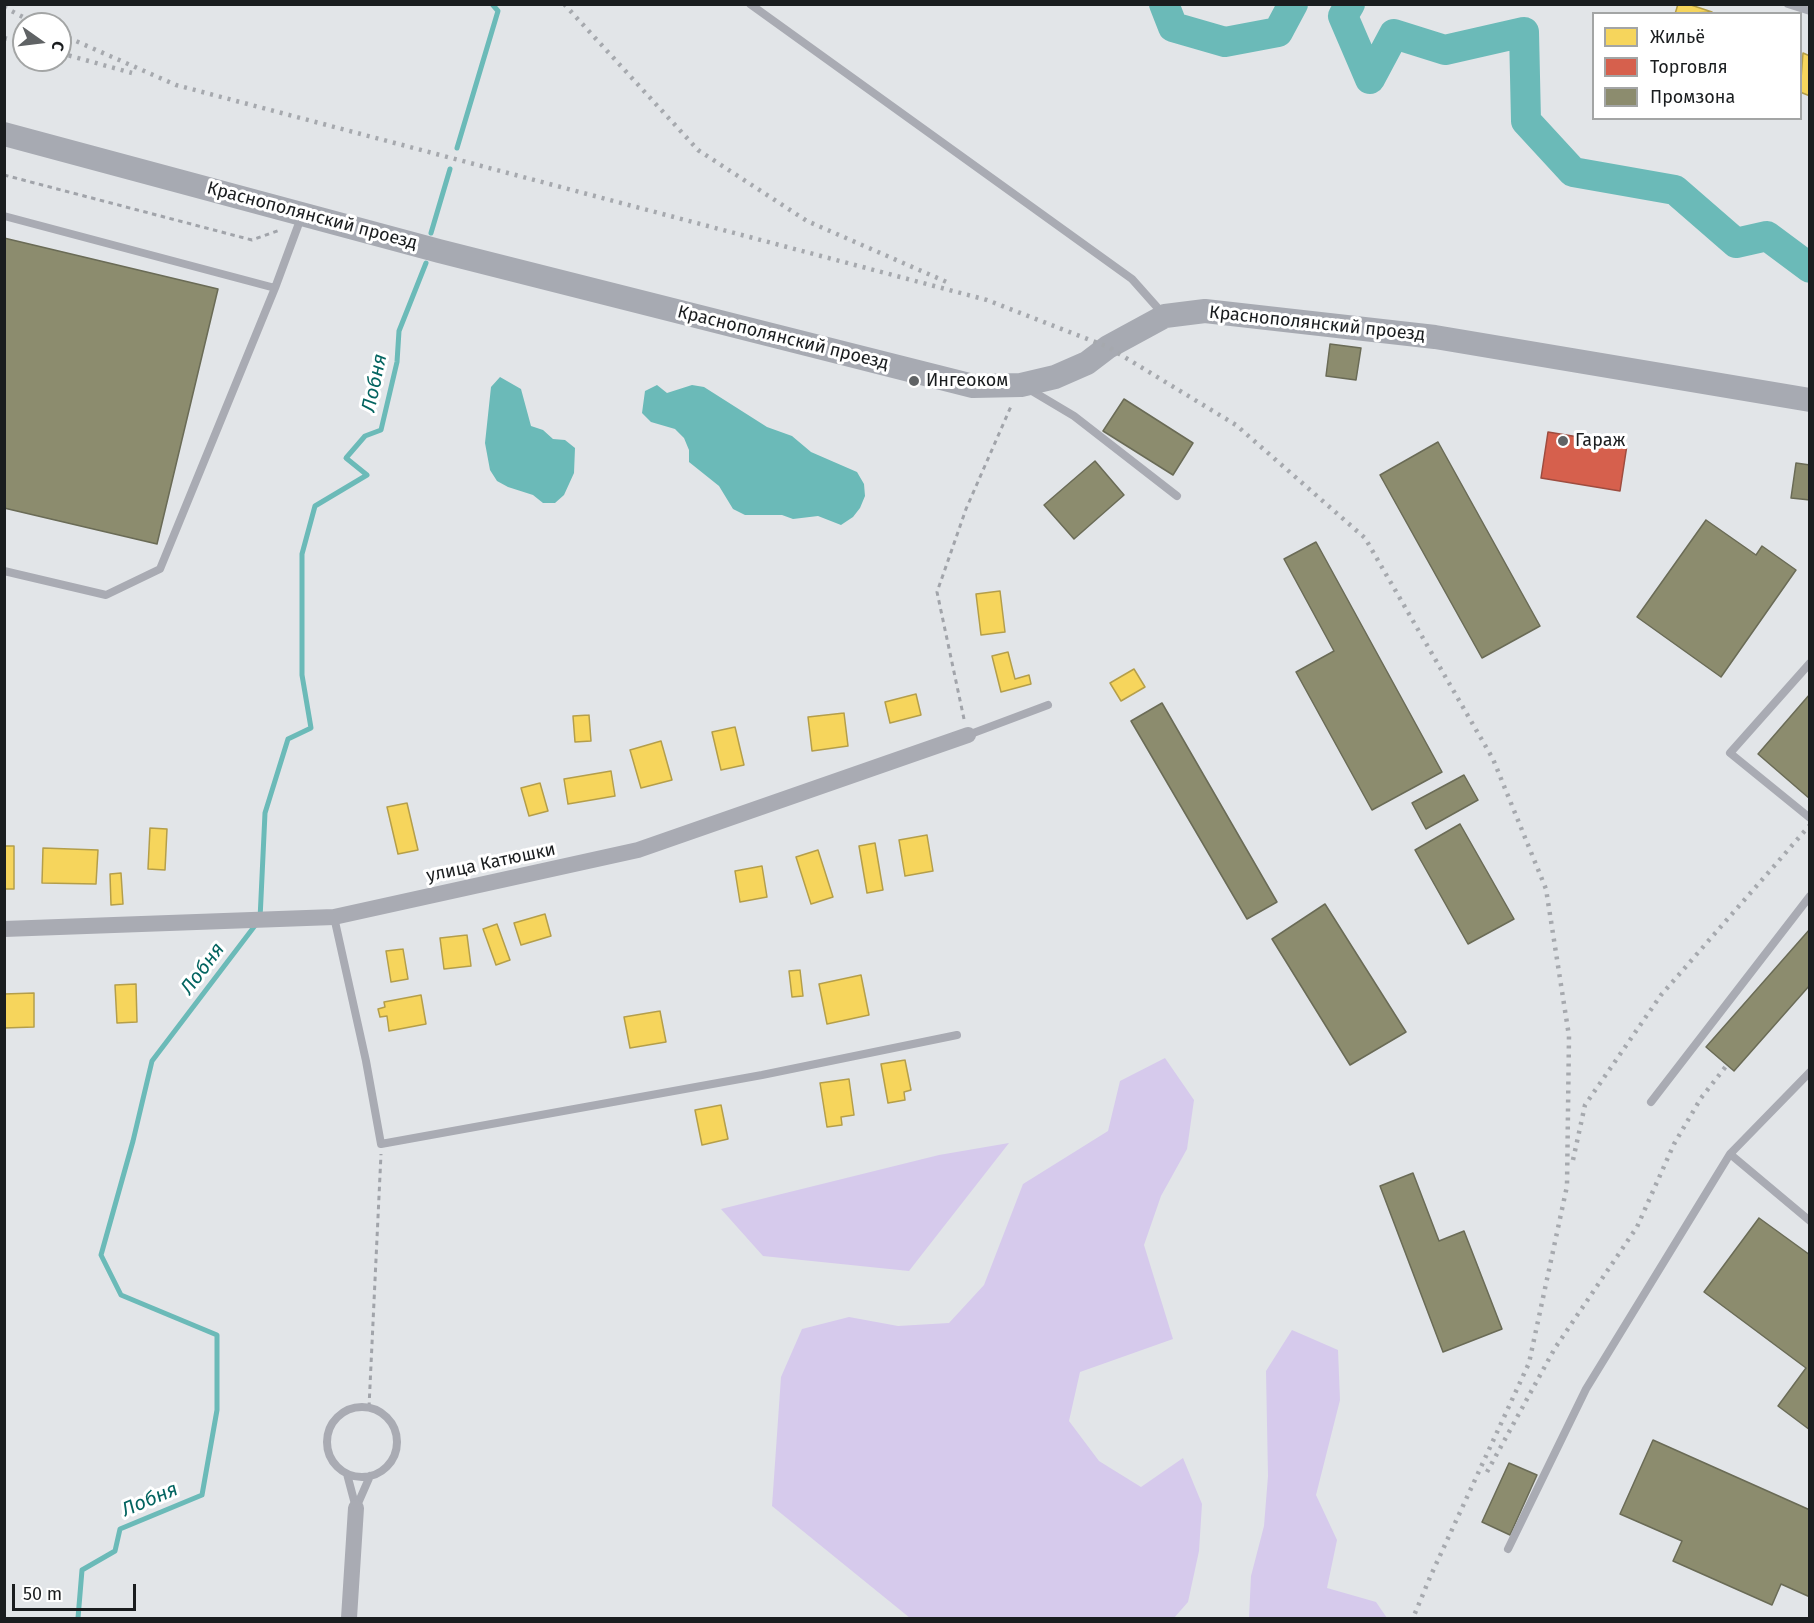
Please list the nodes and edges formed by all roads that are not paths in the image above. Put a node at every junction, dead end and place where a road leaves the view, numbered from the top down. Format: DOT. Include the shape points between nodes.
graph roads {
  1 [pos="750,4"];
  2 [pos="1788,4"];
  3 [pos="1809,11"];
  4 [pos="4,134"];
  5 [pos="4,216"];
  6 [pos="300,218"];
  7 [pos="275,288"];
  8 [pos="1165,316"];
  9 [pos="1021,385"];
  10 [pos="1809,400"];
  11 [pos="1177,496"];
  12 [pos="4,571"];
  13 [pos="1809,663"];
  14 [pos="1048,705"];
  15 [pos="968,735"];
  16 [pos="1809,818"];
  17 [pos="1809,896"];
  18 [pos="334,917"];
  19 [pos="4,929"];
  20 [pos="957,1035"];
  21 [pos="1809,1072"];
  22 [pos="1651,1102"];
  23 [pos="1730,1154"];
  24 [pos="1809,1221"];
  25 [pos="347,1474"];
  26 [pos="370,1476"];
  27 [pos="356,1508"];
  28 [pos="1508,1549"];
  29 [pos="350,1618"];
  1 -- 8 [label="lane" via="1132,279"];
  2 -- 3 [label="lane"];
  4 -- 6 [label="main road, Краснополянский проезд"];
  5 -- 7 [label="lane"];
  6 -- 7 [label="lane"];
  6 -- 9 [label="main road, Краснополянский проезд" via="973,386"];
  7 -- 12 [label="lane" via="160,569 106,594"];
  8 -- 9 [label="main road, Краснополянский проезд" via="1087,363 1055,377"];
  8 -- 10 [label="main road, Краснополянский проезд" via="1199,311 1232,313 1435,337"];
  9 -- 11 [label="lane" via="1074,416"];
  13 -- 16 [label="lane" via="1730,753"];
  14 -- 15 [label="lane"];
  15 -- 18 [label="street, улица Катюшки" via="638,850"];
  17 -- 22 [label="lane"];
  18 -- 19 [label="street, улица Катюшки"];
  18 -- 20 [label="lane" via="381,1144 762,1075"];
  21 -- 23 [label="lane"];
  23 -- 24 [label="lane"];
  23 -- 28 [label="lane" via="1586,1389"];
  25 -- 26 [label="lane"];
  25 -- 26 [label="lane" via="331,1458 327,1436 337,1416 346,1410 369,1407 389,1419 397,1441 390,1463"];
  25 -- 27 [label="lane"];
  26 -- 27 [label="lane"];
  27 -- 29 [label="street"];
}
